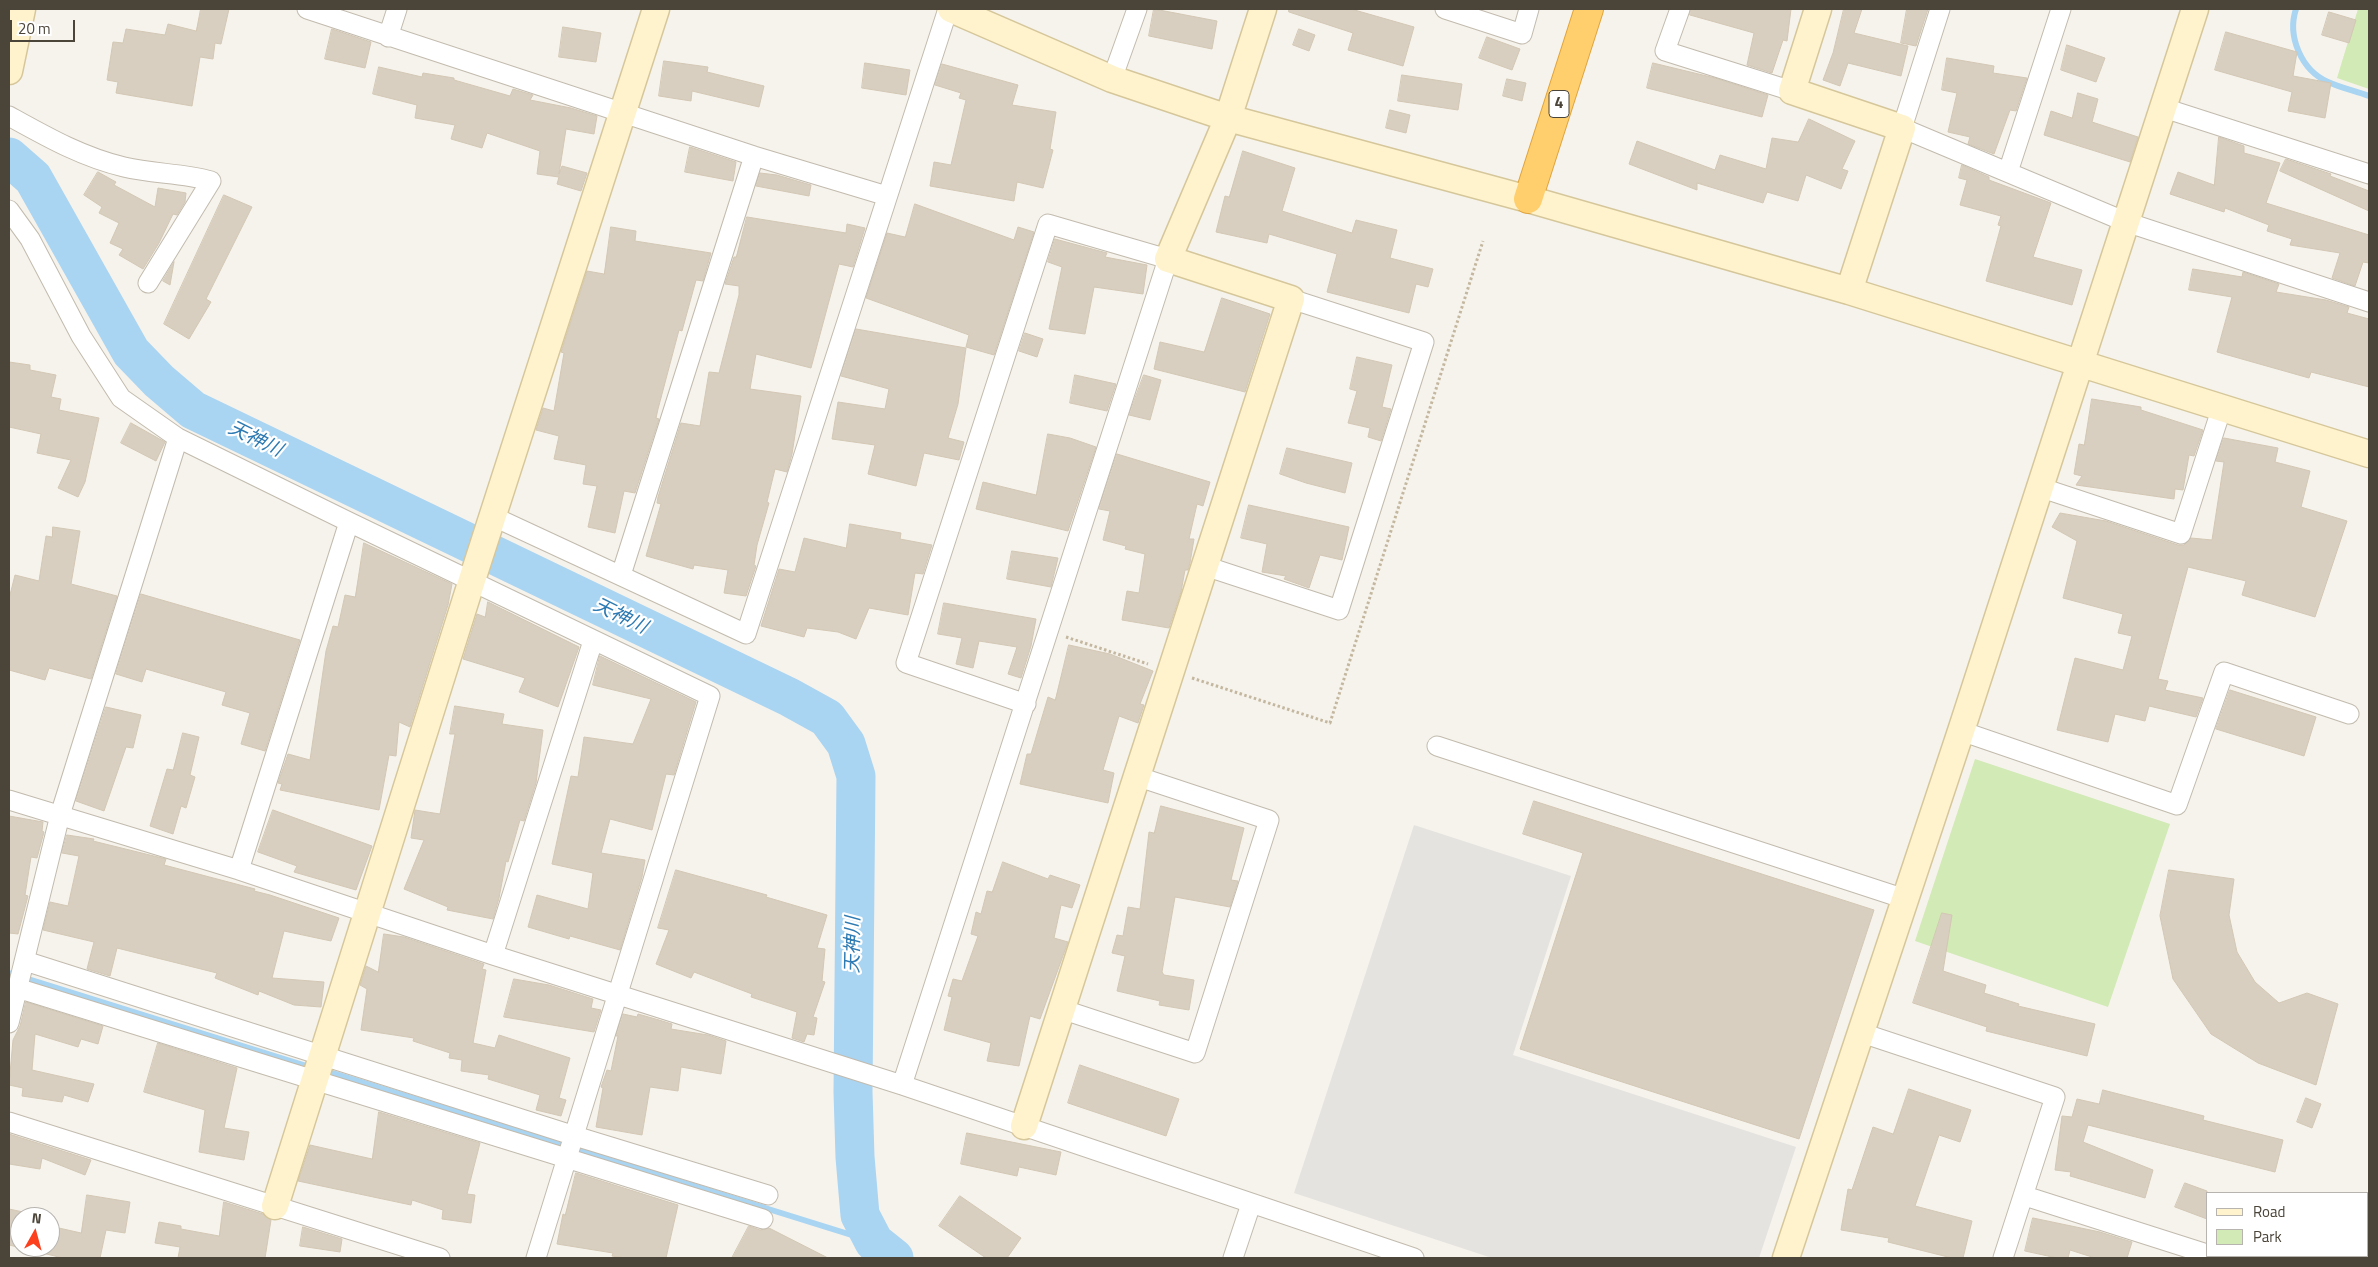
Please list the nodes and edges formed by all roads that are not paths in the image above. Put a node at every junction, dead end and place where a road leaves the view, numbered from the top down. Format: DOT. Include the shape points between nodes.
graph roads {
  1 [pos="22,9"];
  2 [pos="307,9"];
  3 [pos="397,9"];
  4 [pos="656,9"];
  5 [pos="950,9"];
  6 [pos="1137,9"];
  7 [pos="1263,9"];
  8 [pos="1445,9"];
  9 [pos="1529,9"];
  10 [pos="1589,9"];
  11 [pos="1680,9"];
  12 [pos="1818,9"];
  13 [pos="1940,9"];
  14 [pos="2061,9"];
  15 [pos="2195,9"];
  16 [pos="388,37"];
  17 [pos="9,70"];
  18 [pos="1112,78"];
  19 [pos="1792,91"];
  20 [pos="2164,108"];
  21 [pos="623,112"];
  22 [pos="9,116"];
  23 [pos="1228,118"];
  24 [pos="1902,128"];
  25 [pos="754,156"];
  26 [pos="2008,172"];
  27 [pos="2369,174"];
  28 [pos="887,196"];
  29 [pos="1528,198"];
  30 [pos="9,210"];
  31 [pos="2126,222"];
  32 [pos="1168,259"];
  33 [pos="148,283"];
  34 [pos="1849,291"];
  35 [pos="1291,299"];
  36 [pos="2369,302"];
  37 [pos="2079,365"];
  38 [pos="2222,407"];
  39 [pos="178,438"];
  40 [pos="2369,454"];
  41 [pos="2040,487"];
  42 [pos="492,516"];
  43 [pos="349,522"];
  44 [pos="1205,566"];
  45 [pos="622,575"];
  46 [pos="472,580"];
  47 [pos="593,641"];
  48 [pos="1026,704"];
  49 [pos="2349,714"];
  50 [pos="1961,731"];
  51 [pos="1437,746"];
  52 [pos="1136,776"];
  53 [pos="9,800"];
  54 [pos="60,815"];
  55 [pos="240,870"];
  56 [pos="1906,899"];
  57 [pos="366,914"];
  58 [pos="493,955"];
  59 [pos="24,961"];
  60 [pos="17,988"];
  61 [pos="619,994"];
  62 [pos="1061,1009"];
  63 [pos="9,1023"];
  64 [pos="1862,1033"];
  65 [pos="322,1055"];
  66 [pos="314,1079"];
  67 [pos="902,1085"];
  68 [pos="9,1122"];
  69 [pos="1024,1126"];
  70 [pos="575,1136"];
  71 [pos="568,1159"];
  72 [pos="768,1195"];
  73 [pos="2025,1196"];
  74 [pos="1251,1204"];
  75 [pos="275,1206"];
  76 [pos="764,1219"];
  77 [pos="2206,1254"];
  78 [pos="2212,1257"];
  79 [pos="440,1258"];
  80 [pos="536,1258"];
  81 [pos="1232,1258"];
  82 [pos="1414,1258"];
  83 [pos="1786,1258"];
  84 [pos="2004,1258"];
  85 [pos="2222,1258"];
  1 -- 17 [label="street"];
  2 -- 16 [label="street"];
  3 -- 16 [label="street"];
  4 -- 21 [label="street"];
  5 -- 18 [label="street"];
  5 -- 28 [label="street"];
  6 -- 18 [label="street"];
  7 -- 23 [label="street"];
  8 -- 9 [label="street" via="1522,34"];
  10 -- 29 [label="highway, 4"];
  11 -- 19 [label="street" via="1665,51"];
  12 -- 19 [label="street"];
  13 -- 24 [label="street"];
  14 -- 26 [label="street"];
  15 -- 20 [label="street"];
  16 -- 21 [label="street"];
  18 -- 23 [label="street"];
  19 -- 24 [label="street"];
  20 -- 27 [label="street"];
  20 -- 31 [label="street"];
  21 -- 25 [label="street"];
  21 -- 42 [label="street"];
  22 -- 33 [label="street" via="79,154 164,175 194,176 211,181"];
  23 -- 29 [label="street"];
  23 -- 32 [label="street"];
  24 -- 26 [label="street"];
  24 -- 34 [label="street"];
  25 -- 28 [label="street"];
  25 -- 45 [label="street"];
  26 -- 31 [label="street"];
  28 -- 45 [label="street" via="746,634"];
  29 -- 34 [label="street"];
  30 -- 39 [label="street" via="30,239 81,336 122,398"];
  31 -- 36 [label="street"];
  31 -- 37 [label="street"];
  32 -- 35 [label="street"];
  32 -- 48 [label="street"];
  32 -- 48 [label="street" via="1048,224 912,645 906,664"];
  34 -- 37 [label="street"];
  35 -- 44 [label="street"];
  35 -- 44 [label="street" via="1424,342 1342,601 1339,610"];
  37 -- 38 [label="street"];
  37 -- 41 [label="street"];
  38 -- 40 [label="street"];
  38 -- 41 [label="street" via="2182,534"];
  39 -- 43 [label="street"];
  39 -- 54 [label="street"];
  41 -- 50 [label="street"];
  42 -- 45 [label="street"];
  42 -- 46 [label="street"];
  43 -- 46 [label="street"];
  43 -- 55 [label="street"];
  44 -- 52 [label="street"];
  46 -- 47 [label="street"];
  46 -- 57 [label="street"];
  47 -- 58 [label="street"];
  47 -- 61 [label="street" via="710,696"];
  48 -- 67 [label="street"];
  49 -- 50 [label="street" via="2224,672 2177,804"];
  50 -- 56 [label="street"];
  51 -- 56 [label="street"];
  52 -- 62 [label="street"];
  52 -- 62 [label="street" via="1269,820 1198,1044 1195,1053"];
  53 -- 54 [label="street"];
  54 -- 55 [label="street"];
  54 -- 59 [label="street"];
  55 -- 57 [label="street"];
  56 -- 64 [label="street"];
  57 -- 58 [label="street"];
  57 -- 65 [label="street"];
  58 -- 61 [label="street"];
  59 -- 60 [label="street"];
  59 -- 65 [label="street"];
  60 -- 63 [label="street"];
  60 -- 66 [label="street"];
  61 -- 67 [label="street"];
  61 -- 70 [label="street"];
  62 -- 69 [label="street"];
  64 -- 73 [label="street" via="2055,1097"];
  64 -- 83 [label="street"];
  65 -- 66 [label="street"];
  65 -- 70 [label="street"];
  66 -- 71 [label="street"];
  66 -- 75 [label="street"];
  67 -- 69 [label="street"];
  68 -- 75 [label="street"];
  69 -- 74 [label="street"];
  70 -- 71 [label="street"];
  70 -- 72 [label="street"];
  71 -- 76 [label="street"];
  71 -- 80 [label="street"];
  73 -- 77 [label="street"];
  73 -- 84 [label="street"];
  74 -- 81 [label="street"];
  74 -- 82 [label="street"];
  75 -- 79 [label="street"];
  78 -- 85 [label="street"];
}
